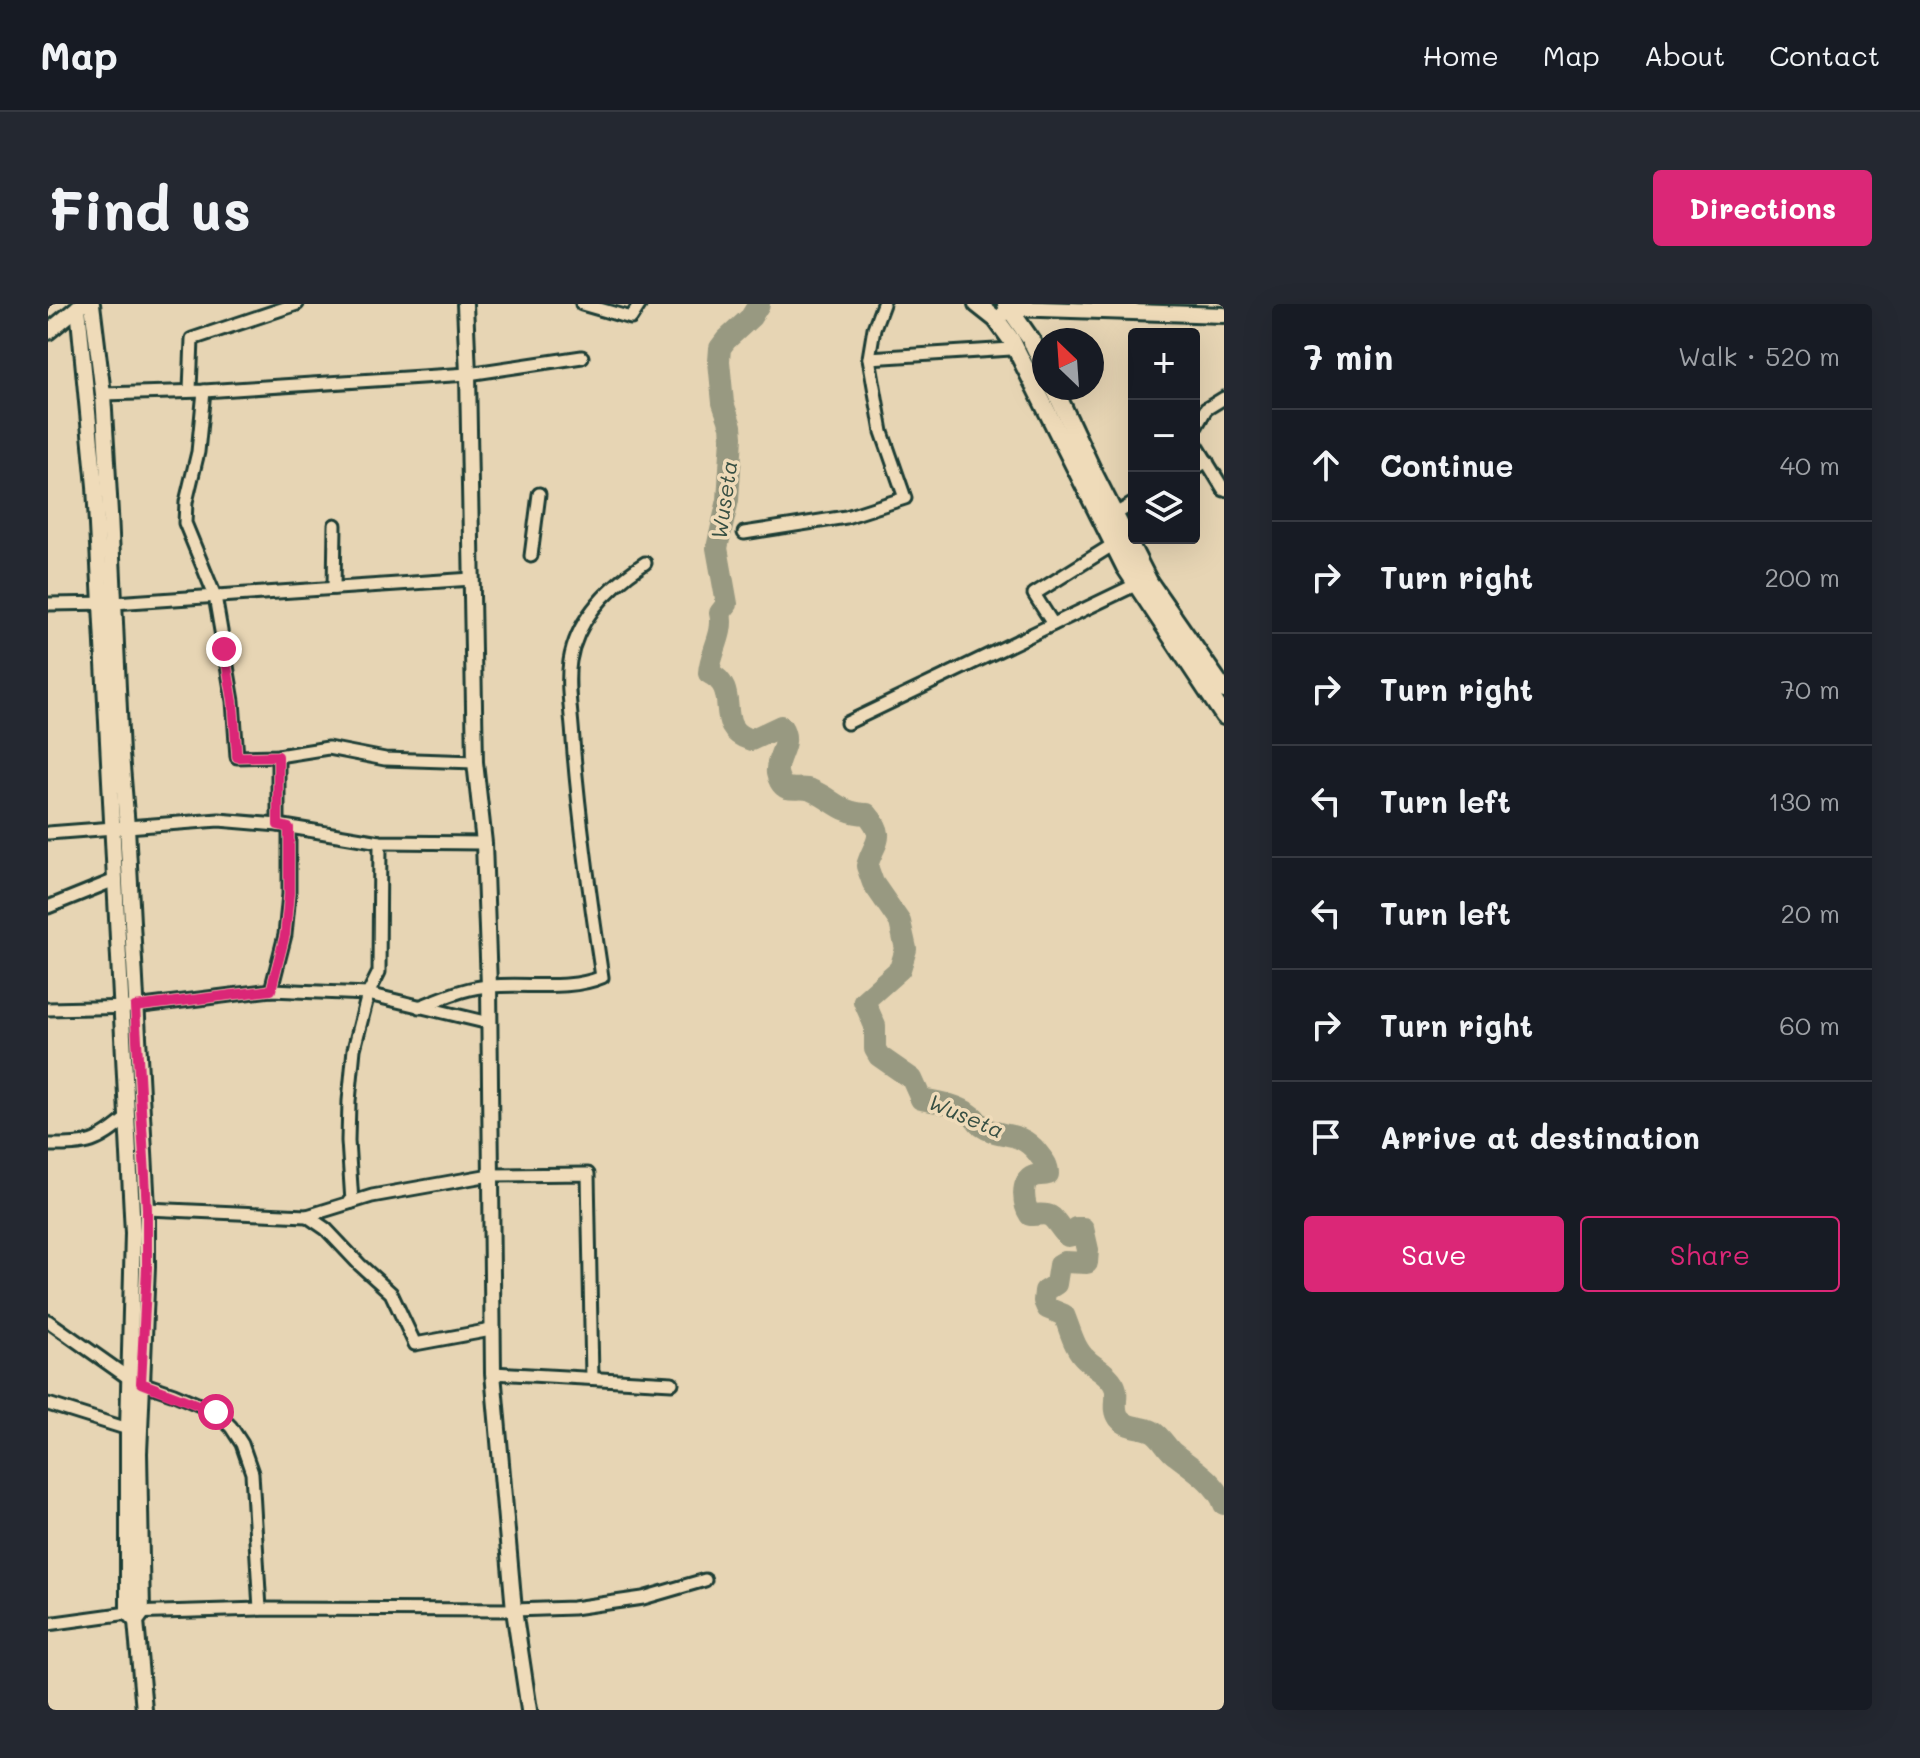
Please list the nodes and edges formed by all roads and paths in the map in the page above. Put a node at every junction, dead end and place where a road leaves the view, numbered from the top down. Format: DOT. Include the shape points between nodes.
graph roads {
  1 [pos="297,304"];
  2 [pos="465,304"];
  3 [pos="582,304"];
  4 [pos="640,304"];
  5 [pos="883,304"];
  6 [pos="83,305"];
  7 [pos="995,308"];
  8 [pos="1224,315"];
  9 [pos="48,332"];
  10 [pos="1011,349"];
  11 [pos="1032,353"];
  12 [pos="582,357"];
  13 [pos="869,358"];
  14 [pos="468,374"];
  15 [pos="190,390"];
  16 [pos="204,391"];
  17 [pos="103,394"];
  18 [pos="1224,398"];
  19 [pos="1060,400"];
  20 [pos="1200,420"];
  21 [pos="1200,450"];
  22 [pos="1207,461"];
  23 [pos="1200,465"];
  24 [pos="1224,490"];
  25 [pos="539,494"];
  26 [pos="1128,507"];
  27 [pos="1114,515"];
  28 [pos="335,525"];
  29 [pos="744,533"];
  30 [pos="1114,544"];
  31 [pos="531,556"];
  32 [pos="645,563"];
  33 [pos="472,579"];
  34 [pos="1135,585"];
  35 [pos="334,588"];
  36 [pos="215,596"];
  37 [pos="108,603"];
  38 [pos="48,604"];
  39 [pos="1053,624"];
  40 [pos="1224,690"];
  41 [pos="1224,716"];
  42 [pos="847,723"];
  43 [pos="278,756"];
  44 [pos="475,762"];
  45 [pos="284,826"];
  46 [pos="120,828"];
  47 [pos="48,833"];
  48 [pos="380,842"];
  49 [pos="484,843"];
  50 [pos="115,880"];
  51 [pos="48,907"];
  52 [pos="489,986"];
  53 [pos="271,990"];
  54 [pos="368,994"];
  55 [pos="128,1007"];
  56 [pos="419,1007"];
  57 [pos="48,1009"];
  58 [pos="489,1023"];
  59 [pos="128,1117"];
  60 [pos="48,1145"];
  61 [pos="490,1175"];
  62 [pos="352,1202"];
  63 [pos="147,1209"];
  64 [pos="307,1216"];
  65 [pos="48,1321"];
  66 [pos="491,1330"];
  67 [pos="493,1373"];
  68 [pos="592,1378"];
  69 [pos="136,1381"];
  70 [pos="672,1383"];
  71 [pos="48,1404"];
  72 [pos="128,1429"];
  73 [pos="705,1580"];
  74 [pos="260,1609"];
  75 [pos="514,1610"];
  76 [pos="136,1616"];
  77 [pos="48,1624"];
  78 [pos="144,1710"];
  79 [pos="529,1710"];
  1 -- 15 [label="street" via="192,339"];
  2 -- 14 [label="street"];
  3 -- 4 [label="street" via="631,318"];
  5 -- 13 [label="street"];
  6 -- 9 [label="street"];
  6 -- 17 [label="street"];
  6 -- 37 [label="street"];
  7 -- 8 [label="street"];
  7 -- 11 [label="main road"];
  7 -- 30 [label="main road"];
  10 -- 13 [label="street"];
  12 -- 14 [label="street"];
  13 -- 29 [label="street" via="882,432 905,498 846,517"];
  14 -- 16 [label="street"];
  14 -- 33 [label="street"];
  15 -- 16 [label="street"];
  15 -- 17 [label="street"];
  16 -- 36 [label="street" via="185,523"];
  17 -- 37 [label="street"];
  18 -- 20 [label="street"];
  19 -- 27 [label="main road"];
  21 -- 22 [label="street"];
  22 -- 23 [label="street"];
  22 -- 24 [label="street"];
  25 -- 31 [label="street"];
  26 -- 27 [label="street"];
  27 -- 40 [label="main road" via="1149,582"];
  28 -- 35 [label="street"];
  30 -- 34 [label="main road"];
  30 -- 39 [label="street" via="1034,594"];
  32 -- 52 [label="street" via="597,602 579,632 570,662 578,809 602,977 586,984"];
  33 -- 35 [label="street"];
  33 -- 44 [label="street"];
  34 -- 39 [label="street"];
  34 -- 41 [label="main road"];
  35 -- 36 [label="street"];
  36 -- 37 [label="street"];
  36 -- 43 [label="street" via="237,757"];
  37 -- 38 [label="street"];
  37 -- 46 [label="street" via="121,754"];
  39 -- 42 [label="street"];
  43 -- 44 [label="street" via="328,748 385,759"];
  43 -- 45 [label="street"];
  44 -- 49 [label="street"];
  45 -- 46 [label="street" via="219,820"];
  45 -- 48 [label="street"];
  45 -- 53 [label="street" via="289,894"];
  46 -- 47 [label="street"];
  46 -- 50 [label="street"];
  46 -- 55 [label="street"];
  48 -- 49 [label="street"];
  48 -- 54 [label="street" via="379,972"];
  49 -- 52 [label="street"];
  50 -- 51 [label="street"];
  50 -- 55 [label="street"];
  52 -- 56 [label="street" via="465,989"];
  52 -- 58 [label="street"];
  53 -- 54 [label="street"];
  53 -- 55 [label="street"];
  54 -- 56 [label="street"];
  54 -- 62 [label="street" via="354,1049 349,1101"];
  55 -- 57 [label="street"];
  55 -- 59 [label="street"];
  55 -- 63 [label="street"];
  56 -- 58 [label="street"];
  58 -- 61 [label="street"];
  59 -- 60 [label="street" via="103,1138"];
  59 -- 69 [label="street"];
  61 -- 62 [label="street"];
  61 -- 66 [label="street"];
  61 -- 68 [label="street" via="588,1174"];
  62 -- 64 [label="street"];
  63 -- 64 [label="street"];
  63 -- 69 [label="street"];
  64 -- 66 [label="street" via="391,1293 415,1344"];
  65 -- 69 [label="street"];
  66 -- 67 [label="street"];
  67 -- 68 [label="street"];
  67 -- 75 [label="street"];
  68 -- 70 [label="street"];
  69 -- 72 [label="street"];
  69 -- 74 [label="street" via="216,1412 242,1444 252,1473"];
  69 -- 76 [label="street"];
  71 -- 72 [label="street"];
  72 -- 76 [label="street"];
  73 -- 75 [label="street" via="643,1598"];
  74 -- 75 [label="street"];
  74 -- 76 [label="street"];
  75 -- 79 [label="street"];
  76 -- 77 [label="street"];
  76 -- 78 [label="street"];
}
